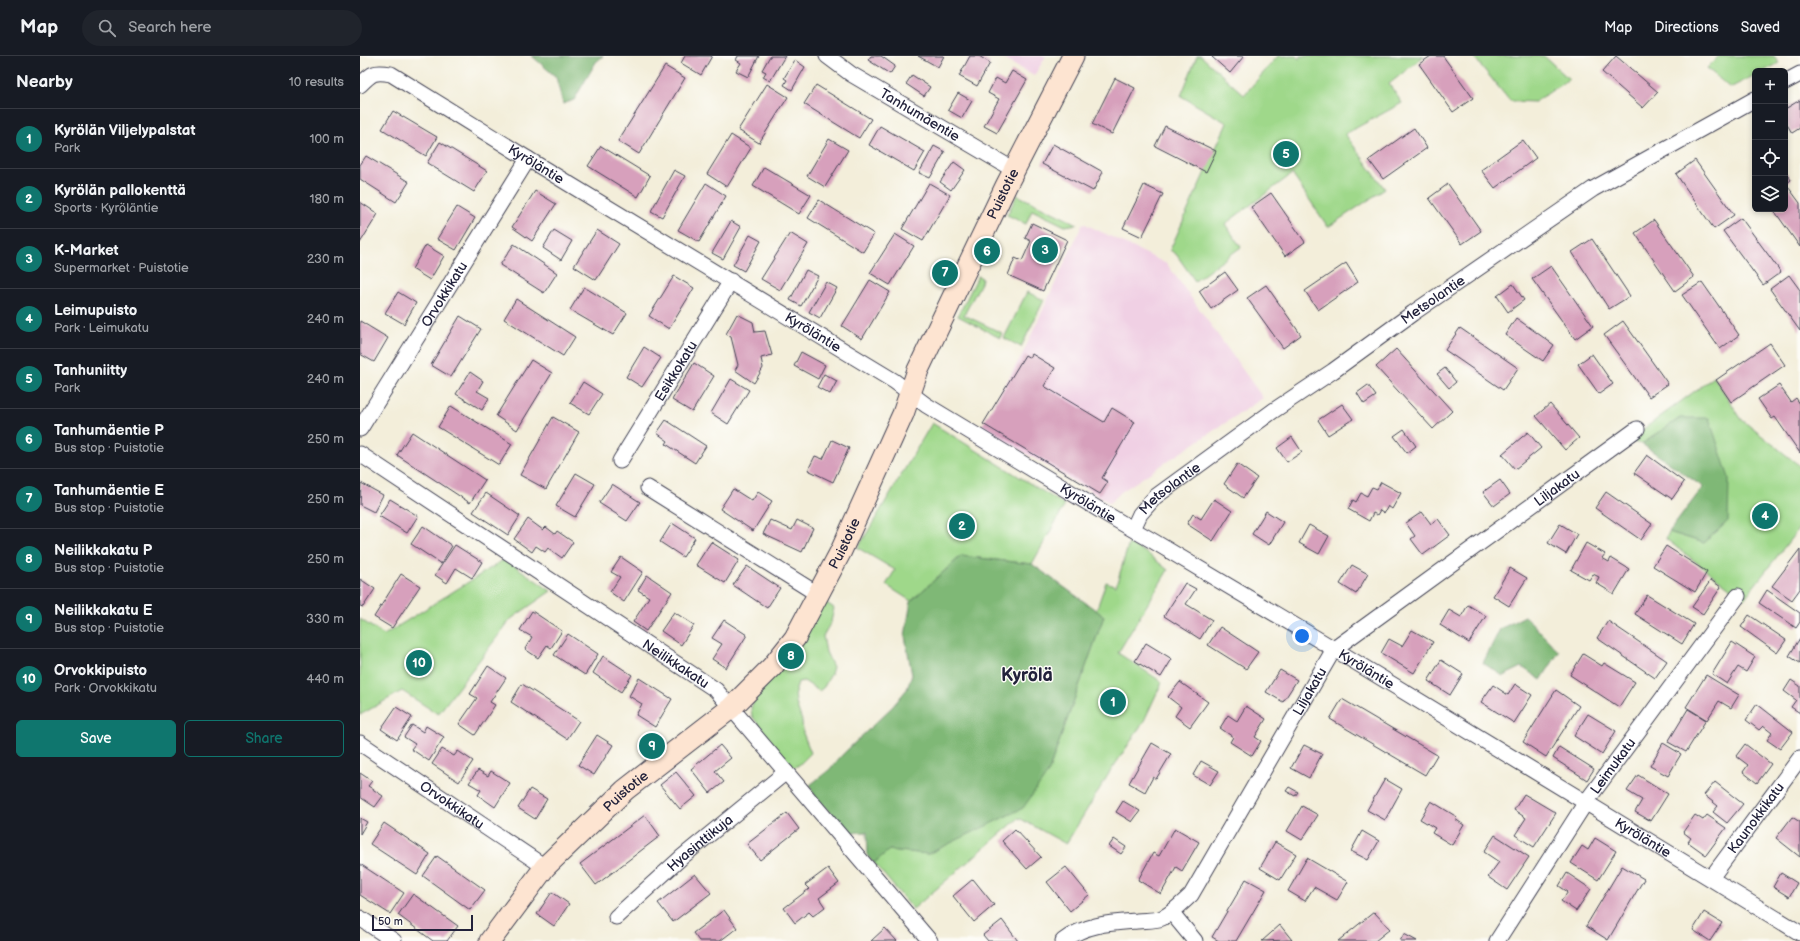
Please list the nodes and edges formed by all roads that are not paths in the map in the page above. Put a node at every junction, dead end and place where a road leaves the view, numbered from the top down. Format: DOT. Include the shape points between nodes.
graph roads {
  1 [pos="827,56"];
  2 [pos="1073,56"];
  3 [pos="1800,74"];
  4 [pos="1788,80"];
  5 [pos="360,86"];
  6 [pos="1752,101"];
  7 [pos="528,159"];
  8 [pos="1014,170"];
  9 [pos="731,281"];
  10 [pos="909,393"];
  11 [pos="360,429"];
  12 [pos="1637,429"];
  13 [pos="360,454"];
  14 [pos="620,461"];
  15 [pos="648,488"];
  16 [pos="1133,529"];
  17 [pos="819,595"];
  18 [pos="1738,596"];
  19 [pos="1334,649"];
  20 [pos="731,708"];
  21 [pos="360,743"];
  22 [pos="1800,758"];
  23 [pos="786,772"];
  24 [pos="1586,802"];
  25 [pos="545,867"];
  26 [pos="1711,878"];
  27 [pos="1172,913"];
  28 [pos="616,917"];
  29 [pos="360,918"];
  30 [pos="1800,933"];
  31 [pos="394,941"];
  32 [pos="490,941"];
  33 [pos="930,941"];
  34 [pos="1063,941"];
  35 [pos="1195,941"];
  36 [pos="1497,941"];
  1 -- 8 [label="street, Tanhumäentie" via="851,74"];
  2 -- 8 [label="street, Puistotie"];
  3 -- 4 [label="street"];
  5 -- 7 [label="street, Kyröläntie" via="370,74 391,74"];
  6 -- 16 [label="street, Metsolantie" via="1593,189 1469,274 1155,497 1140,514"];
  7 -- 9 [label="street, Kyröläntie"];
  7 -- 11 [label="street, Orvokkikatu"];
  8 -- 10 [label="street, Puistotie"];
  9 -- 10 [label="street, Kyröläntie" via="894,381"];
  9 -- 14 [label="street, Esikkokatu"];
  10 -- 16 [label="street, Kyröläntie"];
  10 -- 17 [label="street, Puistotie" via="896,429"];
  12 -- 19 [label="street, Liljakatu"];
  13 -- 20 [label="street, Neilikkakatu" via="716,690"];
  15 -- 17 [label="street"];
  16 -- 19 [label="street, Kyröläntie"];
  17 -- 20 [label="street, Puistotie" via="795,638 772,667"];
  18 -- 24 [label="street, Leimukatu"];
  19 -- 24 [label="street, Kyröläntie"];
  19 -- 27 [label="street, Liljakatu" via="1191,895"];
  20 -- 23 [label="street, Neilikkakatu"];
  20 -- 25 [label="street, Puistotie" via="625,790"];
  21 -- 25 [label="street, Orvokkikatu"];
  22 -- 26 [label="street, Kaunokkikatu"];
  23 -- 28 [label="street, Hyasinttikuja" via="682,857"];
  23 -- 33 [label="street, Neilikkakatu"];
  24 -- 26 [label="street, Kyröläntie"];
  24 -- 36 [label="street, Leimukatu"];
  25 -- 32 [label="street, Puistotie"];
  26 -- 30 [label="street, Kyröläntie"];
  27 -- 34 [label="street, Liljakatu" via="1161,919 1088,927"];
  27 -- 35 [label="street"];
  29 -- 31 [label="street"];
}
